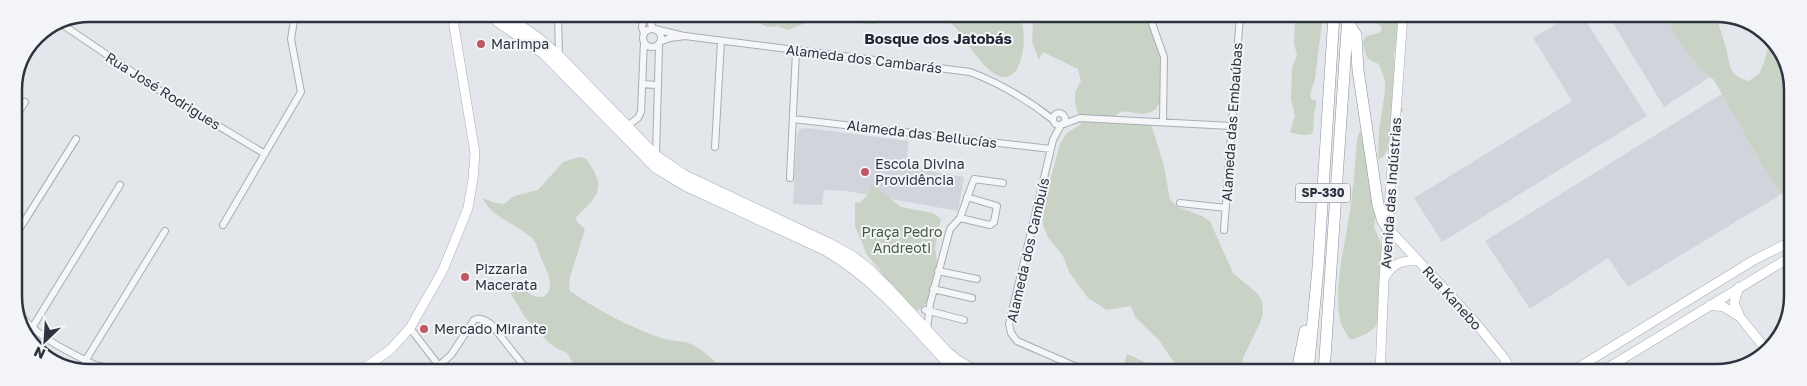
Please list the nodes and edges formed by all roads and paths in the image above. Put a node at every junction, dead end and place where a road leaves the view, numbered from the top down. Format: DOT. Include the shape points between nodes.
graph roads {
  1 [pos="294,22"];
  2 [pos="453,22"];
  3 [pos="498,22"];
  4 [pos="515,22"];
  5 [pos="558,22"];
  6 [pos="644,22"];
  7 [pos="650,22"];
  8 [pos="1152,22"];
  9 [pos="1239,22"];
  10 [pos="1334,22"];
  11 [pos="1348,22"];
  12 [pos="1350,22"];
  13 [pos="1403,22"];
  14 [pos="67,27"];
  15 [pos="654,29"];
  16 [pos="685,36"];
  17 [pos="644,38"];
  18 [pos="721,40"];
  19 [pos="660,43"];
  20 [pos="796,51"];
  21 [pos="559,56"];
  22 [pos="642,84"];
  23 [pos="657,85"];
  24 [pos="25,102"];
  25 [pos="23,105"];
  26 [pos="1034,105"];
  27 [pos="1061,114"];
  28 [pos="1080,118"];
  29 [pos="793,119"];
  30 [pos="1053,121"];
  31 [pos="1163,122"];
  32 [pos="1062,124"];
  33 [pos="627,126"];
  34 [pos="1232,126"];
  35 [pos="76,139"];
  36 [pos="1054,140"];
  37 [pos="715,147"];
  38 [pos="1051,149"];
  39 [pos="264,154"];
  40 [pos="656,156"];
  41 [pos="790,178"];
  42 [pos="1003,183"];
  43 [pos="120,184"];
  44 [pos="967,197"];
  45 [pos="1180,203"];
  46 [pos="1226,208"];
  47 [pos="960,218"];
  48 [pos="22,224"];
  49 [pos="223,225"];
  50 [pos="1388,228"];
  51 [pos="1224,230"];
  52 [pos="165,231"];
  53 [pos="1784,245"];
  54 [pos="1754,260"];
  55 [pos="1784,260"];
  56 [pos="1418,261"];
  57 [pos="1318,268"];
  58 [pos="938,271"];
  59 [pos="1763,272"];
  60 [pos="977,279"];
  61 [pos="1384,279"];
  62 [pos="1739,287"];
  63 [pos="933,289"];
  64 [pos="972,298"];
  65 [pos="1710,305"];
  66 [pos="928,308"];
  67 [pos="1671,312"];
  68 [pos="914,315"];
  69 [pos="1740,317"];
  70 [pos="964,320"];
  71 [pos="1678,324"];
  72 [pos="32,328"];
  73 [pos="410,328"];
  74 [pos="927,330"];
  75 [pos="1763,345"];
  76 [pos="86,360"];
  77 [pos="84,363"];
  78 [pos="93,364"];
  79 [pos="370,364"];
  80 [pos="438,364"];
  81 [pos="444,364"];
  82 [pos="522,364"];
  83 [pos="949,364"];
  84 [pos="965,364"];
  85 [pos="1070,364"];
  86 [pos="1299,364"];
  87 [pos="1309,364"];
  88 [pos="1325,364"];
  89 [pos="1380,364"];
  90 [pos="1507,364"];
  91 [pos="1584,364"];
  92 [pos="1615,364"];
  1 -- 39 [label="street" via="291,39 301,92"];
  2 -- 73 [label="main road" via="475,153 473,179 468,208 454,247"];
  3 -- 83 [label="main road" via="544,54 656,168 686,186 846,262 880,291"];
  4 -- 21 [label="main road"];
  5 -- 21 [label="street"];
  6 -- 17 [label="street"];
  7 -- 15 [label="street"];
  8 -- 31 [label="street" via="1164,57"];
  9 -- 34 [label="street, Alameda das Embaúbas"];
  10 -- 57 [label="highway, SP-330"];
  11 -- 88 [label="highway, SP-330"];
  12 -- 50 [label="highway" via="1356,35 1358,70 1378,205"];
  13 -- 50 [label="main road, Avenida das Indústrias"];
  14 -- 39 [label="street, Rua José Rodrigues" via="159,90"];
  15 -- 16 [label="street, Alameda dos Cambarás"];
  15 -- 17 [label="street" via="646,31"];
  15 -- 19 [label="street" via="659,31"];
  16 -- 18 [label="street, Alameda dos Cambarás"];
  16 -- 19 [label="street, Alameda dos Cambarás"];
  17 -- 19 [label="street" via="648,46 656,47"];
  17 -- 22 [label="street"];
  18 -- 20 [label="street, Alameda dos Cambarás"];
  18 -- 37 [label="street"];
  19 -- 23 [label="street"];
  20 -- 26 [label="street, Alameda dos Cambarás" via="970,72"];
  20 -- 29 [label="street"];
  21 -- 33 [label="main road"];
  22 -- 23 [label="street"];
  22 -- 33 [label="street" via="638,118"];
  23 -- 40 [label="street"];
  24 -- 25 [label="street"];
  26 -- 27 [label="street, Alameda dos Cambarás"];
  26 -- 30 [label="street, Alameda dos Cambarás"];
  27 -- 28 [label="street, Alameda dos Cambarás"];
  27 -- 30 [label="street" via="1054,115"];
  27 -- 32 [label="street" via="1065,119"];
  28 -- 31 [label="street, Alameda dos Cambarás"];
  28 -- 32 [label="street, Alameda dos Cambarás"];
  29 -- 38 [label="street, Alameda das Bellucías"];
  29 -- 41 [label="street"];
  30 -- 32 [label="street" via="1056,125"];
  30 -- 36 [label="street, Alameda dos Cambuís"];
  31 -- 34 [label="street, Alameda dos Cambarás"];
  32 -- 36 [label="street, Alameda dos Cambuís"];
  33 -- 40 [label="main road"];
  34 -- 46 [label="street, Alameda das Embaúbas"];
  35 -- 48 [label="street"];
  36 -- 38 [label="street, Alameda dos Cambuís"];
  38 -- 85 [label="street, Alameda dos Cambuís" via="1009,324 1017,341"];
  39 -- 49 [label="street"];
  40 -- 68 [label="main road" via="684,174 852,256"];
  42 -- 44 [label="street" via="974,179"];
  43 -- 72 [label="street"];
  44 -- 47 [label="street"];
  44 -- 47 [label="street" via="997,206 994,222 990,225"];
  45 -- 46 [label="street"];
  46 -- 51 [label="street, Alameda das Embaúbas"];
  47 -- 58 [label="street" via="950,229"];
  50 -- 56 [label="main road, Rua Kanebo"];
  50 -- 61 [label="main road, Avenida das Indústrias"];
  52 -- 76 [label="street"];
  53 -- 54 [label="main road"];
  54 -- 59 [label="main road"];
  54 -- 67 [label="main road"];
  55 -- 59 [label="main road"];
  56 -- 61 [label="main road" via="1394,265"];
  56 -- 90 [label="main road, Rua Kanebo" via="1475,322"];
  57 -- 86 [label="highway"];
  57 -- 87 [label="highway, SP-330"];
  58 -- 60 [label="street"];
  58 -- 63 [label="street"];
  59 -- 62 [label="main road"];
  61 -- 89 [label="main road, Avenida das Indústrias"];
  62 -- 65 [label="main road"];
  62 -- 69 [label="main road" via="1734,303"];
  63 -- 64 [label="street"];
  63 -- 66 [label="street"];
  65 -- 69 [label="main road" via="1724,307"];
  65 -- 71 [label="main road"];
  66 -- 68 [label="street"];
  66 -- 70 [label="street"];
  66 -- 74 [label="street"];
  67 -- 71 [label="main road"];
  67 -- 91 [label="main road"];
  68 -- 74 [label="main road"];
  69 -- 75 [label="main road"];
  71 -- 92 [label="main road"];
  72 -- 76 [label="street"];
  73 -- 79 [label="main road" via="390,350"];
  73 -- 80 [label="street"];
  74 -- 84 [label="main road" via="946,351"];
  76 -- 77 [label="street"];
  76 -- 78 [label="street"];
  81 -- 82 [label="street" via="474,320 479,318 491,324"];
}
